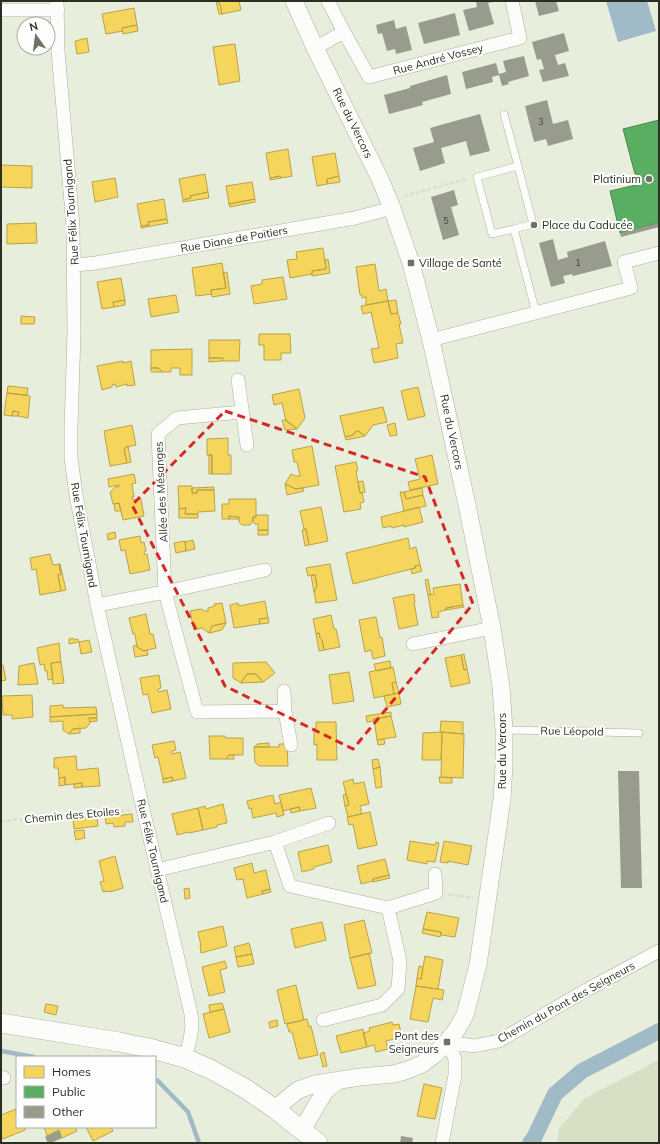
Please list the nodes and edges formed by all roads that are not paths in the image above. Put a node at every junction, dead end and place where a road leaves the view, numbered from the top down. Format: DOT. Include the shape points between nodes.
graph roads {
  1 [pos="294,1"];
  2 [pos="328,1"];
  3 [pos="512,1"];
  4 [pos="58,6"];
  5 [pos="1,10"];
  6 [pos="344,32"];
  7 [pos="315,48"];
  8 [pos="504,114"];
  9 [pos="518,166"];
  10 [pos="391,204"];
  11 [pos="514,229"];
  12 [pos="659,253"];
  13 [pos="74,265"];
  14 [pos="536,314"];
  15 [pos="431,340"];
  16 [pos="238,380"];
  17 [pos="242,412"];
  18 [pos="247,445"];
  19 [pos="265,570"];
  20 [pos="166,592"];
  21 [pos="97,605"];
  22 [pos="492,628"];
  23 [pos="413,644"];
  24 [pos="284,691"];
  25 [pos="285,711"];
  26 [pos="504,730"];
  27 [pos="639,733"];
  28 [pos="291,746"];
  29 [pos="329,823"];
  30 [pos="276,842"];
  31 [pos="157,870"];
  32 [pos="435,874"];
  33 [pos="388,908"];
  34 [pos="659,951"];
  35 [pos="323,1020"];
  36 [pos="1,1023"];
  37 [pos="447,1042"];
  38 [pos="185,1058"];
  39 [pos="340,1080"];
  40 [pos="275,1109"];
  41 [pos="302,1130"];
  42 [pos="318,1143"];
  43 [pos="442,1143"];
  1 -- 7 [label="street, Rue du Vercors"];
  2 -- 6 [label="street"];
  3 -- 6 [label="street, Rue André Vossey" via="520,38 370,77"];
  4 -- 5 [label="street"];
  4 -- 13 [label="street, Rue Félix Tournigand" via="58,51"];
  6 -- 7 [label="street"];
  7 -- 10 [label="street, Rue du Vercors"];
  8 -- 9 [label="lane"];
  9 -- 11 [label="lane" via="533,224"];
  9 -- 11 [label="lane" via="477,177 492,234"];
  10 -- 13 [label="street, Rue Diane de Poitiers" via="355,218"];
  10 -- 15 [label="street, Rue du Vercors" via="411,263"];
  11 -- 14 [label="lane"];
  12 -- 14 [label="street" via="624,262 631,288"];
  13 -- 21 [label="street, Rue Félix Tournigand" via="71,458"];
  14 -- 15 [label="street"];
  15 -- 22 [label="street, Rue du Vercors" via="468,505"];
  16 -- 17 [label="street"];
  17 -- 18 [label="street"];
  17 -- 20 [label="street, Allée des Mésanges" via="177,418 158,434"];
  19 -- 20 [label="street"];
  20 -- 21 [label="street"];
  20 -- 25 [label="street" via="197,712"];
  21 -- 31 [label="street, Rue Félix Tournigand"];
  22 -- 23 [label="street"];
  22 -- 26 [label="street, Rue du Vercors" via="501,687"];
  24 -- 25 [label="street"];
  25 -- 28 [label="street"];
  26 -- 27 [label="lane, Rue Léopold"];
  26 -- 37 [label="street, Rue du Vercors" via="502,799 478,965 465,1015"];
  29 -- 30 [label="street"];
  30 -- 31 [label="street"];
  30 -- 33 [label="street" via="290,886"];
  31 -- 38 [label="street, Rue Félix Tournigand" via="191,1014 192,1026"];
  32 -- 33 [label="street" via="436,892"];
  33 -- 35 [label="street" via="400,962 398,989 382,1005"];
  34 -- 37 [label="street, Chemin du Pont des Seigneurs" via="499,1041 474,1046"];
  36 -- 38 [label="main road" via="119,1042"];
  37 -- 39 [label="street, Rue du Vercors" via="422,1064 408,1070"];
  37 -- 43 [label="street" via="455,1059 455,1075"];
  38 -- 40 [label="main road" via="246,1089"];
  39 -- 40 [label="street, Rue du Vercors" via="298,1090"];
  39 -- 41 [label="street" via="325,1091"];
  40 -- 41 [label="main road"];
  41 -- 42 [label="main road"];
}
